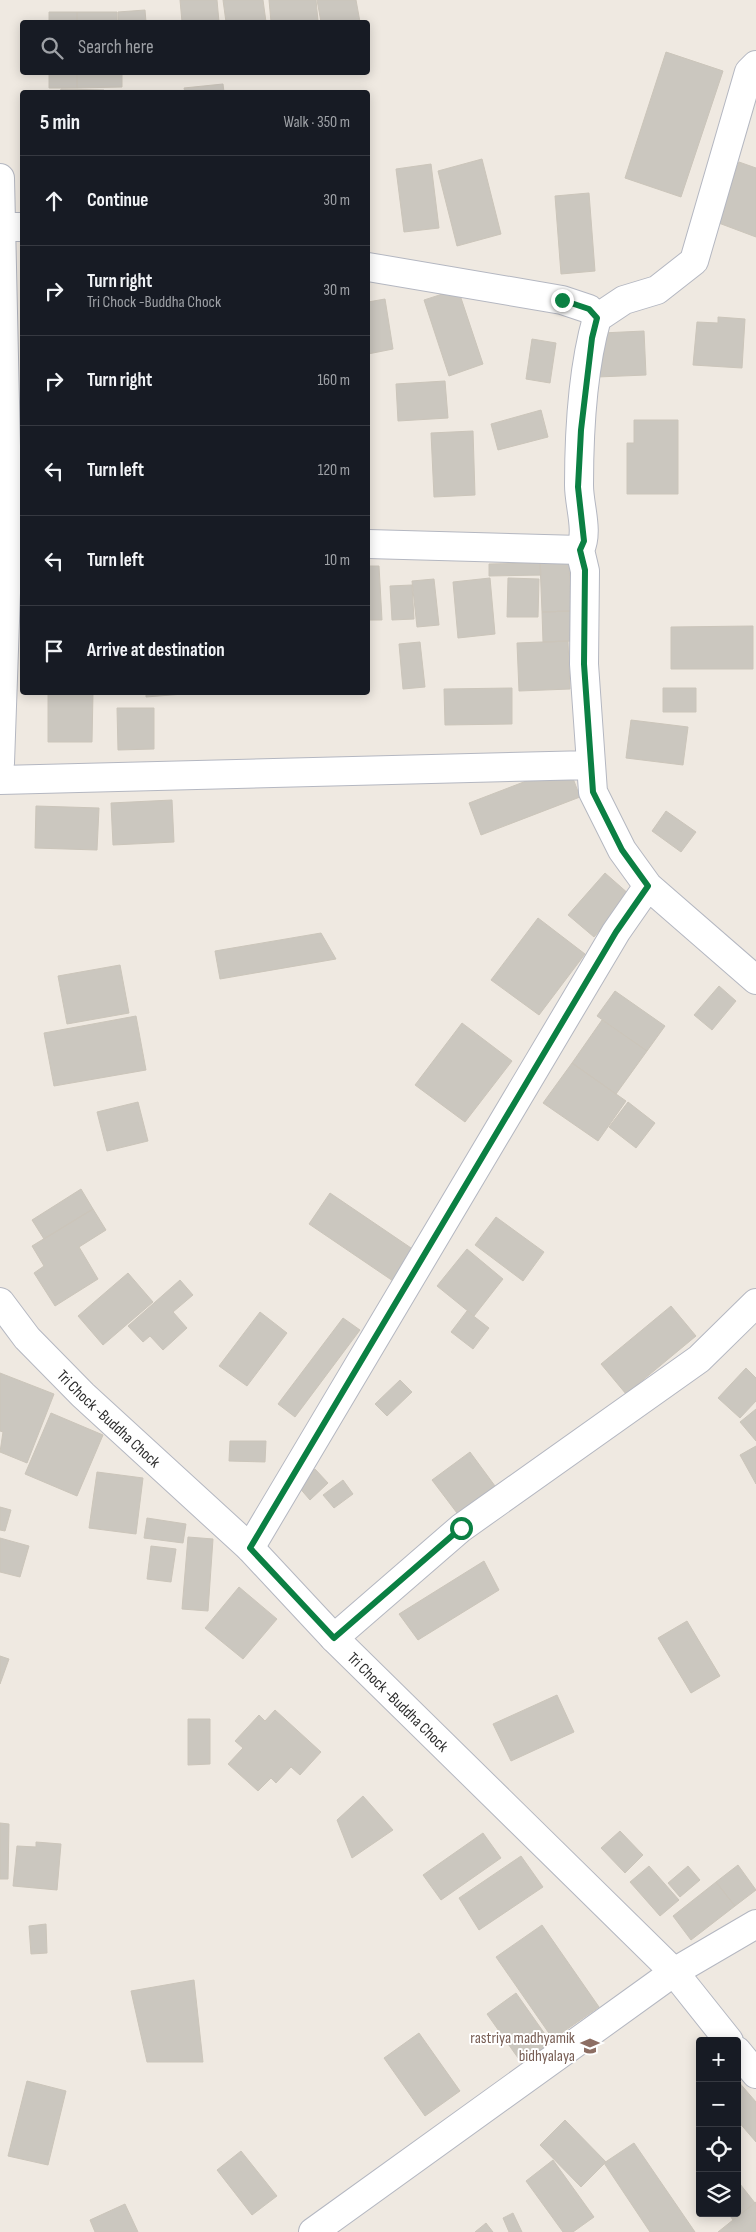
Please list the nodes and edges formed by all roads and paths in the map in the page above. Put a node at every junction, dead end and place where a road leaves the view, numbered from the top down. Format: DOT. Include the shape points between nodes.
graph roads {
  1 [pos="756,65"];
  2 [pos="0,178"];
  3 [pos="13,227"];
  4 [pos="370,267"];
  5 [pos="597,318"];
  6 [pos="15,536"];
  7 [pos="370,544"];
  8 [pos="580,550"];
  9 [pos="0,763"];
  10 [pos="591,765"];
  11 [pos="0,780"];
  12 [pos="648,886"];
  13 [pos="755,978"];
  14 [pos="0,1302"];
  15 [pos="756,1303"];
  16 [pos="250,1548"];
  17 [pos="334,1638"];
  18 [pos="756,1924"];
  19 [pos="674,1972"];
  20 [pos="726,2037"];
  21 [pos="741,2056"];
  22 [pos="756,2074"];
  23 [pos="313,2232"];
  1 -- 5 [label="street" via="749,72 694,261 657,290 624,300"];
  2 -- 3 [label="street"];
  3 -- 6 [label="street"];
  4 -- 5 [label="street" via="562,300 589,309"];
  5 -- 8 [label="street" via="581,430 578,487 584,541"];
  6 -- 9 [label="street"];
  7 -- 8 [label="street"];
  8 -- 10 [label="street" via="585,570 584,664"];
  10 -- 11 [label="street"];
  10 -- 12 [label="street" via="593,792 604,817 622,850"];
  12 -- 13 [label="street"];
  12 -- 16 [label="street" via="610,940"];
  14 -- 16 [label="street, Tri Chock -Buddha Chock" via="27,1338 83,1395"];
  15 -- 17 [label="street" via="699,1359 461,1528"];
  16 -- 17 [label="street, Tri Chock -Buddha Chock"];
  17 -- 19 [label="street, Tri Chock -Buddha Chock"];
  18 -- 19 [label="street"];
  19 -- 20 [label="street, Tri Chock -Buddha Chock"];
  19 -- 23 [label="street"];
  21 -- 22 [label="street"];
}
